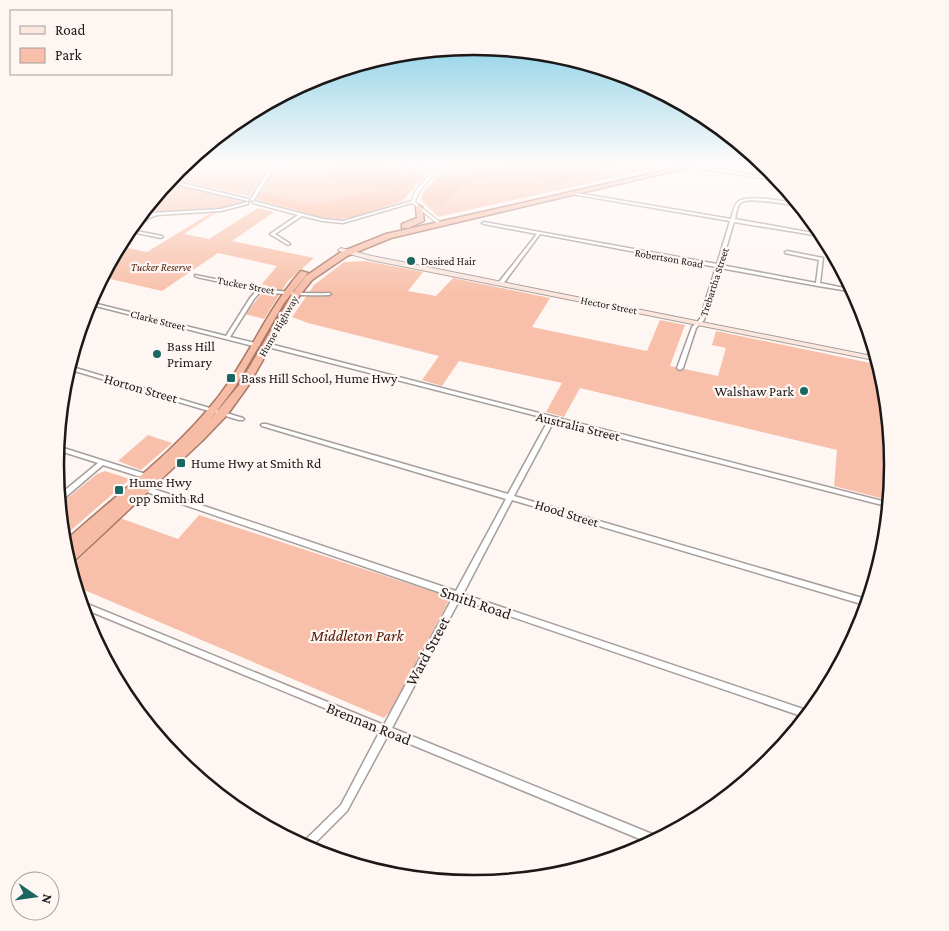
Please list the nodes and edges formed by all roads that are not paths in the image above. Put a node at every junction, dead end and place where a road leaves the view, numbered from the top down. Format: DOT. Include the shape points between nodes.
graph roads {
  1 [pos="229,207"];
  2 [pos="273,207"];
  3 [pos="402,207"];
  4 [pos="418,207"];
  5 [pos="420,207"];
  6 [pos="501,207"];
  7 [pos="505,207"];
  8 [pos="655,207"];
  9 [pos="736,207"];
  10 [pos="150,215"];
  11 [pos="300,215"];
  12 [pos="733,221"];
  13 [pos="437,222"];
  14 [pos="484,223"];
  15 [pos="394,230"];
  16 [pos="137,232"];
  17 [pos="814,234"];
  18 [pos="538,235"];
  19 [pos="161,237"];
  20 [pos="375,241"];
  21 [pos="288,244"];
  22 [pos="344,251"];
  23 [pos="786,252"];
  24 [pos="379,260"];
  25 [pos="719,267"];
  26 [pos="318,271"];
  27 [pos="197,276"];
  28 [pos="501,283"];
  29 [pos="818,285"];
  30 [pos="261,288"];
  31 [pos="846,290"];
  32 [pos="291,294"];
  33 [pos="329,294"];
  34 [pos="97,304"];
  35 [pos="698,323"];
  36 [pos="227,338"];
  37 [pos="262,345"];
  38 [pos="871,358"];
  39 [pos="680,368"];
  40 [pos="76,369"];
  41 [pos="218,411"];
  42 [pos="241,419"];
  43 [pos="552,419"];
  44 [pos="264,425"];
  45 [pos="65,451"];
  46 [pos="102,463"];
  47 [pos="144,482"];
  48 [pos="65,493"];
  49 [pos="510,496"];
  50 [pos="883,503"];
  51 [pos="72,543"];
  52 [pos="74,552"];
  53 [pos="457,595"];
  54 [pos="862,601"];
  55 [pos="90,608"];
  56 [pos="802,712"];
  57 [pos="385,730"];
  58 [pos="648,837"];
  59 [pos="310,842"];
  1 -- 10 [label="street"];
  2 -- 11 [label="street"];
  3 -- 11 [label="street" via="349,221"];
  4 -- 15 [label="highway" via="422,217 420,220"];
  5 -- 13 [label="street"];
  6 -- 13 [label="highway, Hume Highway"];
  7 -- 13 [label="highway, Hume Highway"];
  8 -- 12 [label="street"];
  9 -- 12 [label="street, Trebartha Street"];
  11 -- 21 [label="street" via="272,234"];
  12 -- 17 [label="street"];
  12 -- 25 [label="street, Trebartha Street"];
  13 -- 15 [label="highway, Hume Highway"];
  13 -- 20 [label="highway, Hume Highway"];
  14 -- 18 [label="street, Robertson Road"];
  15 -- 22 [label="highway, Hume Highway"];
  16 -- 19 [label="street"];
  18 -- 25 [label="street, Robertson Road"];
  18 -- 28 [label="street"];
  20 -- 22 [label="highway, Hume Highway"];
  20 -- 24 [label="main road" via="361,251"];
  22 -- 24 [label="main road, Hector Street"];
  22 -- 26 [label="highway, Hume Highway"];
  22 -- 32 [label="highway, Hume Highway" via="308,269"];
  23 -- 29 [label="street" via="821,259"];
  24 -- 26 [label="main road" via="348,258"];
  24 -- 28 [label="main road, Hector Street"];
  25 -- 29 [label="street, Robertson Road"];
  25 -- 35 [label="street, Trebartha Street" via="702,320"];
  26 -- 32 [label="highway, Hume Highway"];
  27 -- 30 [label="street, Tucker Street"];
  28 -- 35 [label="main road, Hector Street"];
  29 -- 31 [label="street, Robertson Road"];
  30 -- 32 [label="street, Tucker Street"];
  30 -- 36 [label="street"];
  32 -- 33 [label="street, Tucker Street"];
  32 -- 37 [label="highway, Hume Highway"];
  34 -- 36 [label="street, Clarke Street"];
  35 -- 38 [label="main road, Hector Street"];
  35 -- 39 [label="street, Trebartha Street"];
  36 -- 37 [label="street, Clarke Street"];
  37 -- 41 [label="highway, Hume Highway"];
  37 -- 43 [label="street, Australia Street"];
  40 -- 41 [label="street, Horton Street"];
  41 -- 42 [label="street"];
  41 -- 47 [label="highway, Hume Highway"];
  43 -- 49 [label="street, Ward Street"];
  43 -- 50 [label="street, Australia Street"];
  44 -- 49 [label="street, Hood Street"];
  45 -- 46 [label="street, Smith Road"];
  46 -- 47 [label="street, Smith Road"];
  46 -- 48 [label="street"];
  47 -- 51 [label="highway, Hume Highway"];
  47 -- 52 [label="highway, Hume Highway"];
  47 -- 53 [label="street, Smith Road"];
  49 -- 53 [label="street, Ward Street"];
  49 -- 54 [label="street, Hood Street"];
  53 -- 56 [label="street, Smith Road"];
  53 -- 57 [label="street, Ward Street"];
  55 -- 57 [label="street, Brennan Road"];
  57 -- 58 [label="street, Brennan Road"];
  57 -- 59 [label="street, Ward Street" via="344,808"];
}
